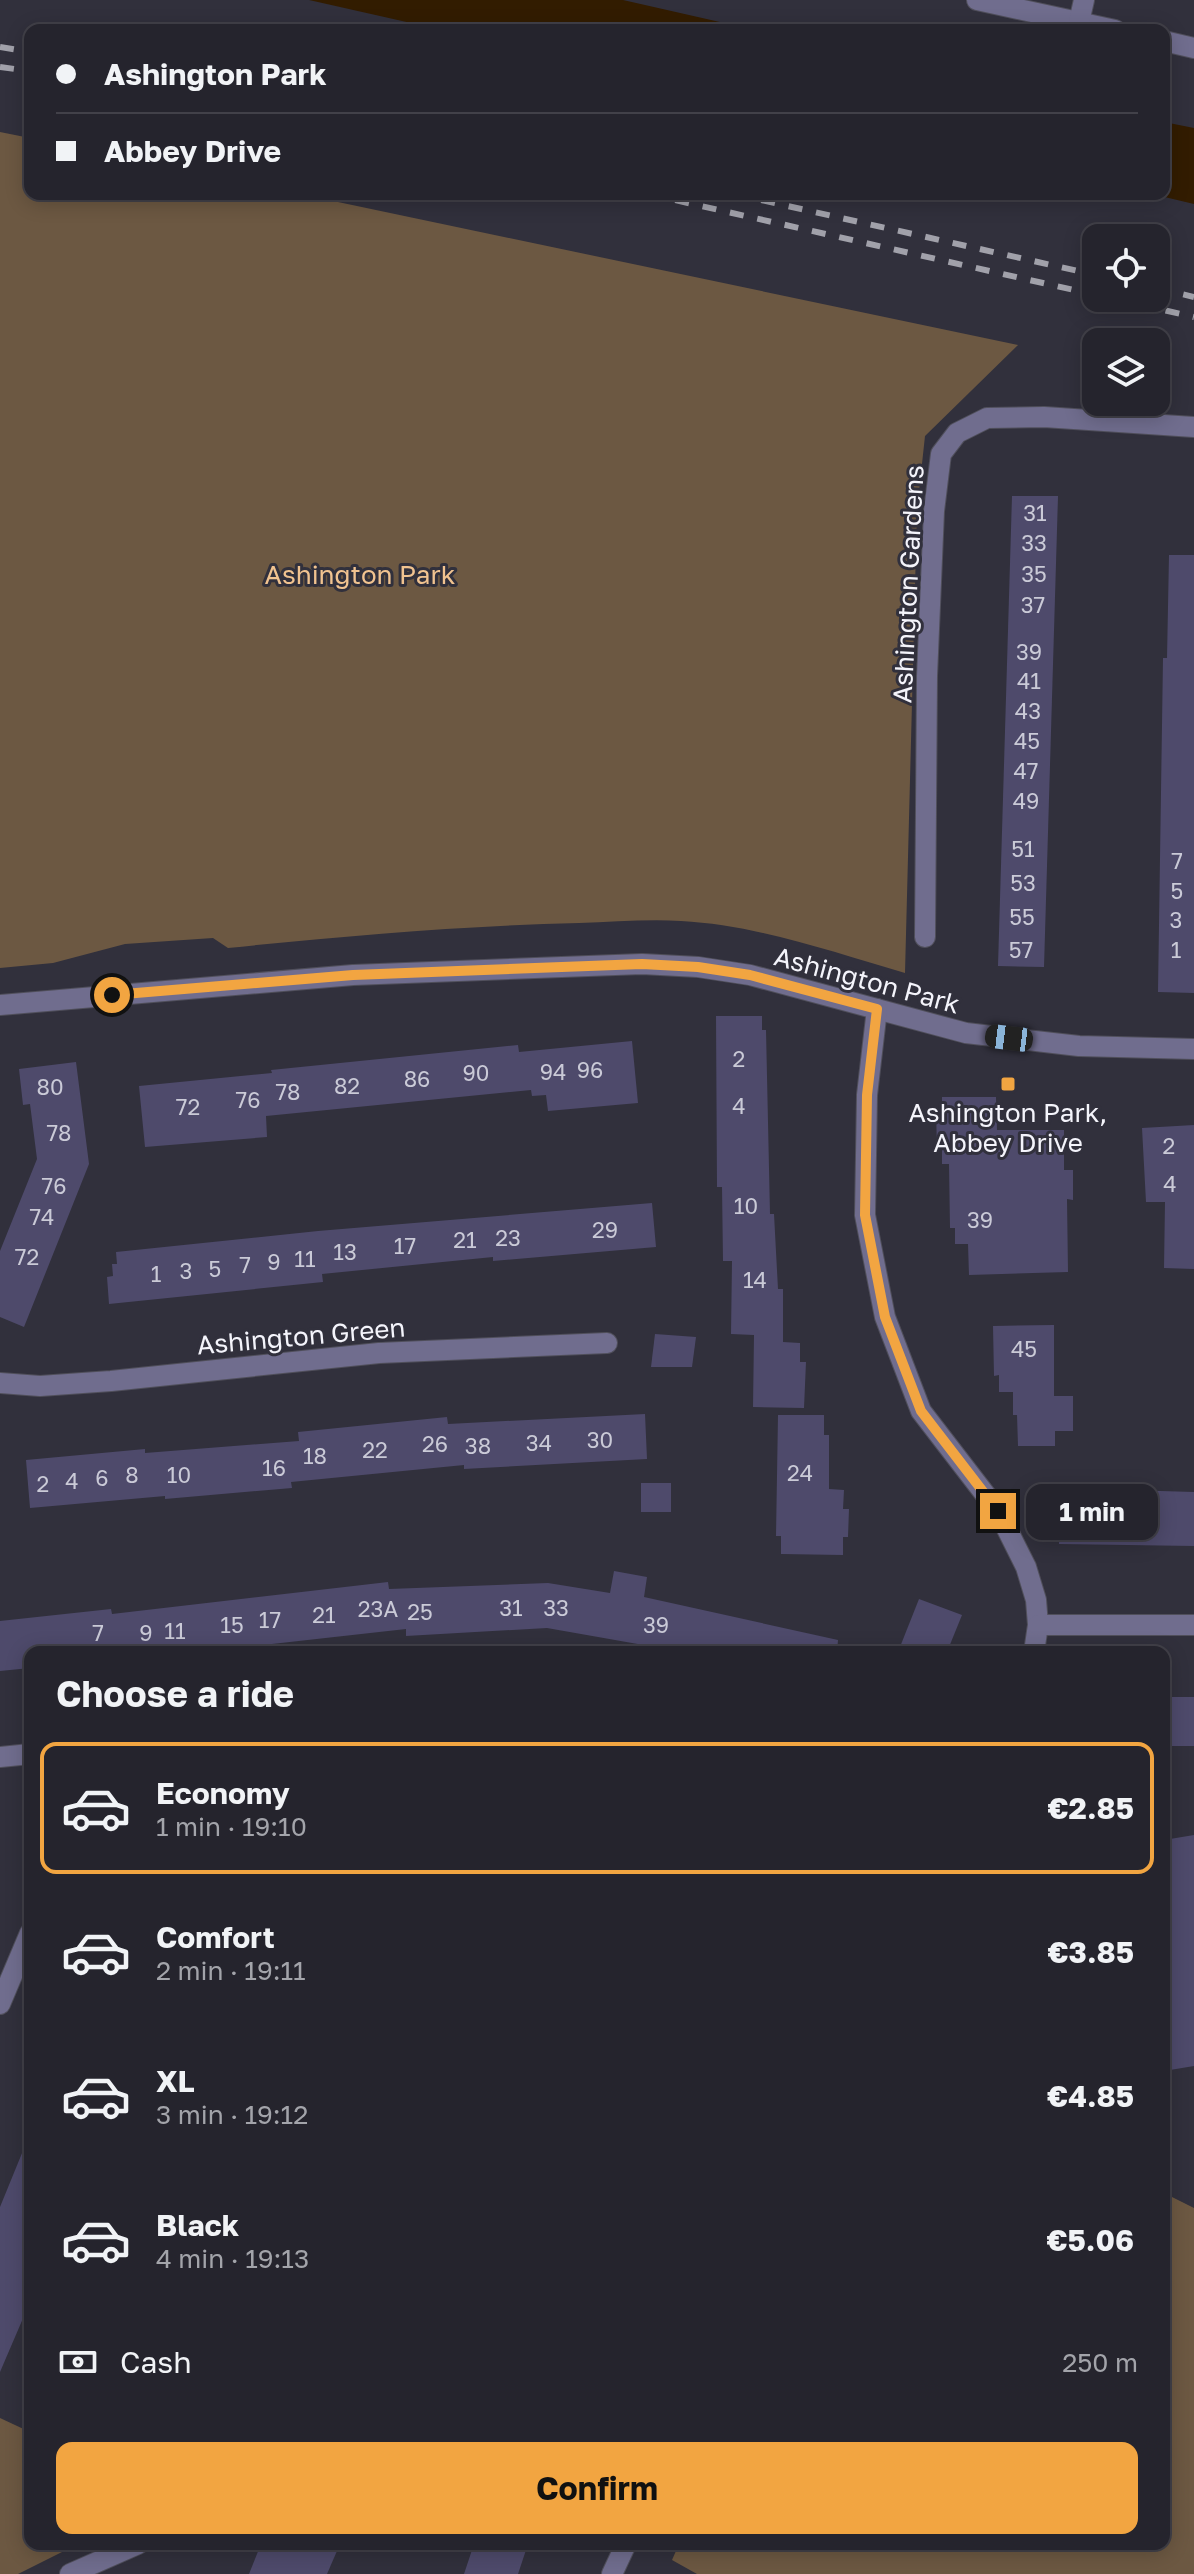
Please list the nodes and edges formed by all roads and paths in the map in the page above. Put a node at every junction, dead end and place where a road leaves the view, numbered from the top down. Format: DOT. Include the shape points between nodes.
graph roads {
  1 [pos="977,0"];
  2 [pos="1084,0"];
  3 [pos="1079,22"];
  4 [pos="1088,24"];
  5 [pos="1170,42"];
  6 [pos="1194,48"];
  7 [pos="1194,427"];
  8 [pos="925,937"];
  9 [pos="0,1005"];
  10 [pos="877,1009"];
  11 [pos="1194,1049"];
  12 [pos="607,1343"];
  13 [pos="0,1383"];
  14 [pos="1038,1625"];
  15 [pos="1194,1625"];
  16 [pos="1035,1646"];
  17 [pos="24,1755"];
  18 [pos="0,1757"];
  19 [pos="24,1947"];
  20 [pos="0,2004"];
  21 [pos="124,2550"];
  22 [pos="623,2550"];
  23 [pos="70,2574"];
  24 [pos="612,2574"];
  1 -- 3 [label="street"];
  2 -- 3 [label="street"];
  3 -- 4 [label="street"];
  5 -- 6 [label="street"];
  7 -- 8 [label="street, Ashington Gardens" via="987,418 957,433 941,454 927,676"];
  9 -- 10 [label="street, Ashington Park" via="353,975 642,964 750,975"];
  10 -- 11 [label="street, Ashington Park" via="966,1033 1079,1046"];
  10 -- 14 [label="street" via="867,1095 865,1215 885,1317 921,1411 998,1511 1026,1567"];
  12 -- 13 [label="street, Ashington Green" via="379,1353 40,1386"];
  14 -- 15 [label="street"];
  14 -- 16 [label="street"];
  17 -- 18 [label="street"];
  19 -- 20 [label="street"];
  21 -- 23 [label="street"];
  22 -- 24 [label="street"];
}
